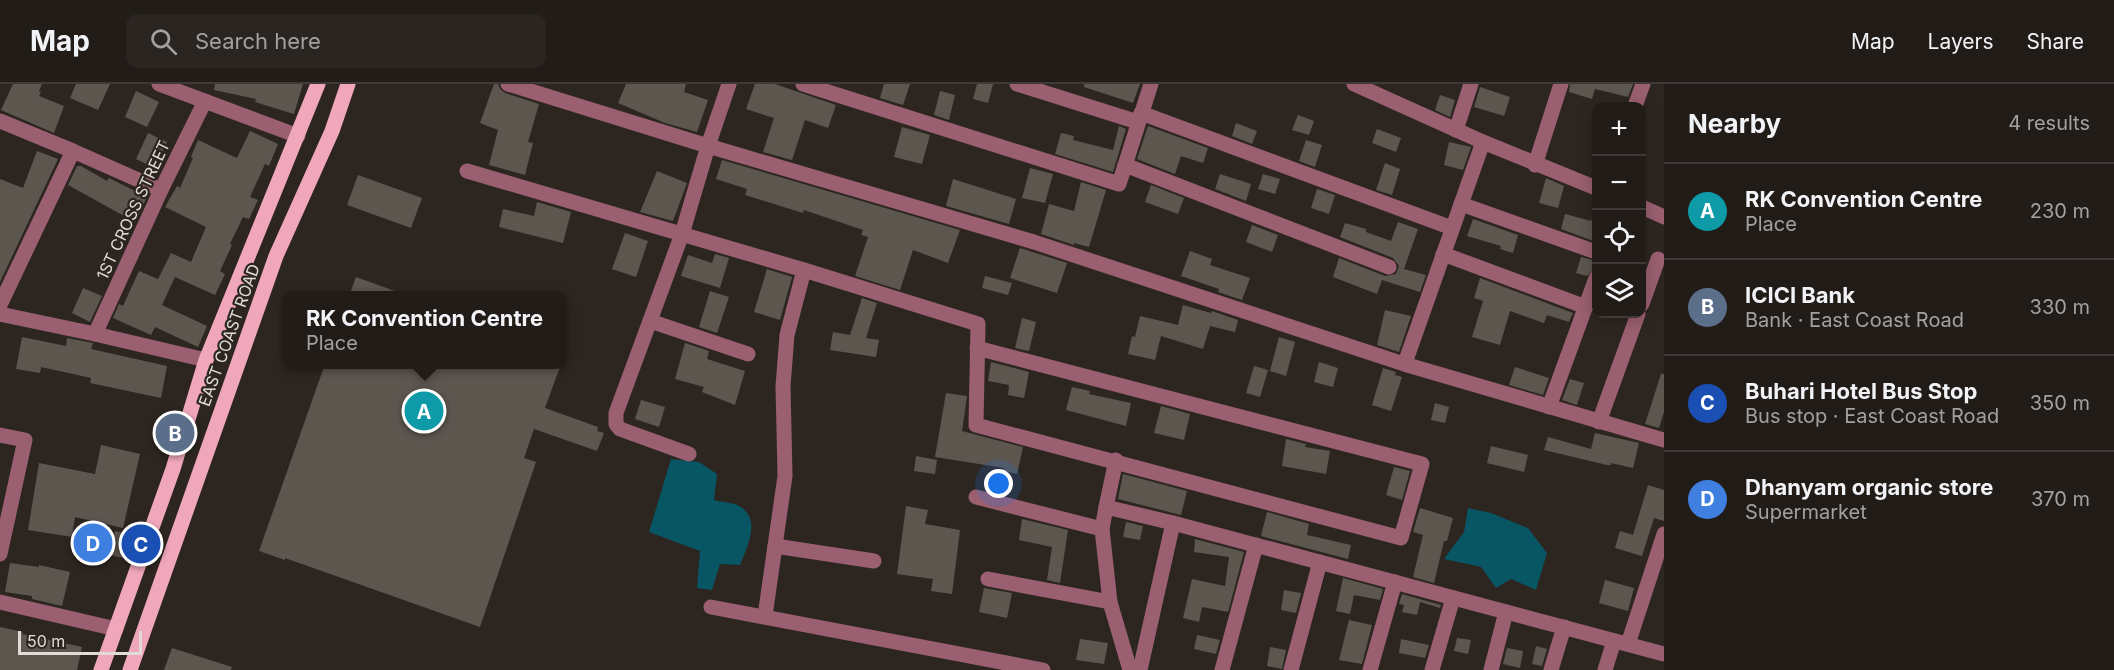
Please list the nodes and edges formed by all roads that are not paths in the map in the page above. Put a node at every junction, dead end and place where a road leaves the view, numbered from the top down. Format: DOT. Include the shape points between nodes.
graph roads {
  1 [pos="159,84"];
  2 [pos="318,84"];
  3 [pos="348,84"];
  4 [pos="508,84"];
  5 [pos="729,84"];
  6 [pos="803,84"];
  7 [pos="1017,84"];
  8 [pos="1151,84"];
  9 [pos="1354,84"];
  10 [pos="1471,84"];
  11 [pos="1561,84"];
  12 [pos="1643,84"];
  13 [pos="1385,90"];
  14 [pos="205,101"];
  15 [pos="1636,102"];
  16 [pos="1140,118"];
  17 [pos="0,121"];
  18 [pos="1455,130"];
  19 [pos="298,136"];
  20 [pos="1482,142"];
  21 [pos="708,146"];
  22 [pos="74,151"];
  23 [pos="1125,165"];
  24 [pos="1535,165"];
  25 [pos="467,171"];
  26 [pos="1592,186"];
  27 [pos="161,190"];
  28 [pos="1461,204"];
  29 [pos="1646,209"];
  30 [pos="1664,217"];
  31 [pos="1452,228"];
  32 [pos="682,234"];
  33 [pos="1592,251"];
  34 [pos="1443,254"];
  35 [pos="1658,259"];
  36 [pos="1389,267"];
  37 [pos="804,270"];
  38 [pos="1592,290"];
  39 [pos="1646,291"];
  40 [pos="0,305"];
  41 [pos="1586,307"];
  42 [pos="0,314"];
  43 [pos="1637,318"];
  44 [pos="650,321"];
  45 [pos="95,334"];
  46 [pos="977,348"];
  47 [pos="748,354"];
  48 [pos="206,360"];
  49 [pos="1405,363"];
  50 [pos="1549,407"];
  51 [pos="1599,422"];
  52 [pos="0,435"];
  53 [pos="1663,435"];
  54 [pos="689,454"];
  55 [pos="1116,460"];
  56 [pos="976,497"];
  57 [pos="1106,507"];
  58 [pos="1173,523"];
  59 [pos="1102,530"];
  60 [pos="1664,534"];
  61 [pos="1256,545"];
  62 [pos="775,546"];
  63 [pos="0,554"];
  64 [pos="874,561"];
  65 [pos="1320,562"];
  66 [pos="988,579"];
  67 [pos="1395,582"];
  68 [pos="1453,598"];
  69 [pos="0,602"];
  70 [pos="1110,602"];
  71 [pos="711,607"];
  72 [pos="1506,612"];
  73 [pos="765,616"];
  74 [pos="1564,627"];
  75 [pos="116,629"];
  76 [pos="1621,643"];
  77 [pos="1664,654"];
  78 [pos="101,670"];
  79 [pos="130,670"];
  80 [pos="1043,670"];
  81 [pos="1130,670"];
  82 [pos="1140,670"];
  83 [pos="1222,670"];
  84 [pos="1291,670"];
  85 [pos="1370,670"];
  86 [pos="1432,670"];
  87 [pos="1491,670"];
  88 [pos="1551,670"];
  89 [pos="1605,670"];
  1 -- 14 [label="street"];
  2 -- 19 [label="main road, EAST COAST ROAD"];
  3 -- 79 [label="main road, EAST COAST ROAD" via="332,131 276,256"];
  4 -- 21 [label="street"];
  5 -- 21 [label="street"];
  6 -- 23 [label="street" via="1119,184"];
  7 -- 16 [label="street"];
  8 -- 16 [label="street"];
  9 -- 13 [label="street"];
  10 -- 18 [label="street"];
  11 -- 24 [label="street"];
  12 -- 15 [label="street"];
  13 -- 18 [label="street"];
  14 -- 19 [label="street"];
  14 -- 27 [label="street, 1ST CROSS STREET"];
  16 -- 23 [label="street"];
  16 -- 31 [label="street"];
  17 -- 22 [label="street"];
  18 -- 20 [label="street"];
  19 -- 48 [label="main road, EAST COAST ROAD"];
  20 -- 24 [label="street"];
  20 -- 28 [label="street"];
  21 -- 32 [label="street"];
  21 -- 49 [label="street" via="1034,242"];
  22 -- 27 [label="street"];
  22 -- 40 [label="street"];
  23 -- 36 [label="street"];
  24 -- 26 [label="street"];
  25 -- 32 [label="street"];
  27 -- 45 [label="street, 1ST CROSS STREET"];
  28 -- 31 [label="street"];
  28 -- 33 [label="street"];
  29 -- 30 [label="street"];
  31 -- 34 [label="street"];
  32 -- 37 [label="street"];
  32 -- 44 [label="street"];
  34 -- 41 [label="street"];
  34 -- 49 [label="street"];
  35 -- 39 [label="street"];
  37 -- 46 [label="street" via="978,324"];
  37 -- 62 [label="street" via="787,335 783,386 785,476"];
  38 -- 41 [label="street"];
  41 -- 50 [label="street"];
  42 -- 45 [label="street"];
  43 -- 51 [label="street"];
  44 -- 47 [label="street"];
  44 -- 54 [label="street" via="616,413 616,424"];
  45 -- 48 [label="street"];
  46 -- 55 [label="street" via="976,424"];
  46 -- 55 [label="street" via="1422,464 1401,538"];
  48 -- 75 [label="main road, EAST COAST ROAD" via="173,469"];
  49 -- 50 [label="street"];
  50 -- 51 [label="street"];
  51 -- 53 [label="street"];
  52 -- 63 [label="street" via="25,440"];
  55 -- 57 [label="street"];
  56 -- 59 [label="street"];
  57 -- 58 [label="street"];
  57 -- 59 [label="street"];
  58 -- 61 [label="street"];
  58 -- 82 [label="street"];
  59 -- 70 [label="street"];
  60 -- 76 [label="street"];
  61 -- 65 [label="street"];
  61 -- 83 [label="street"];
  62 -- 64 [label="street"];
  62 -- 73 [label="street"];
  65 -- 67 [label="street"];
  65 -- 84 [label="street"];
  66 -- 70 [label="street"];
  67 -- 68 [label="street"];
  67 -- 85 [label="street"];
  68 -- 72 [label="street"];
  68 -- 86 [label="street"];
  69 -- 75 [label="street"];
  70 -- 81 [label="street"];
  71 -- 73 [label="street"];
  72 -- 74 [label="street"];
  72 -- 87 [label="street"];
  73 -- 80 [label="street"];
  74 -- 76 [label="street"];
  74 -- 88 [label="street"];
  75 -- 78 [label="main road, EAST COAST ROAD"];
  76 -- 77 [label="street"];
  76 -- 89 [label="street"];
}
